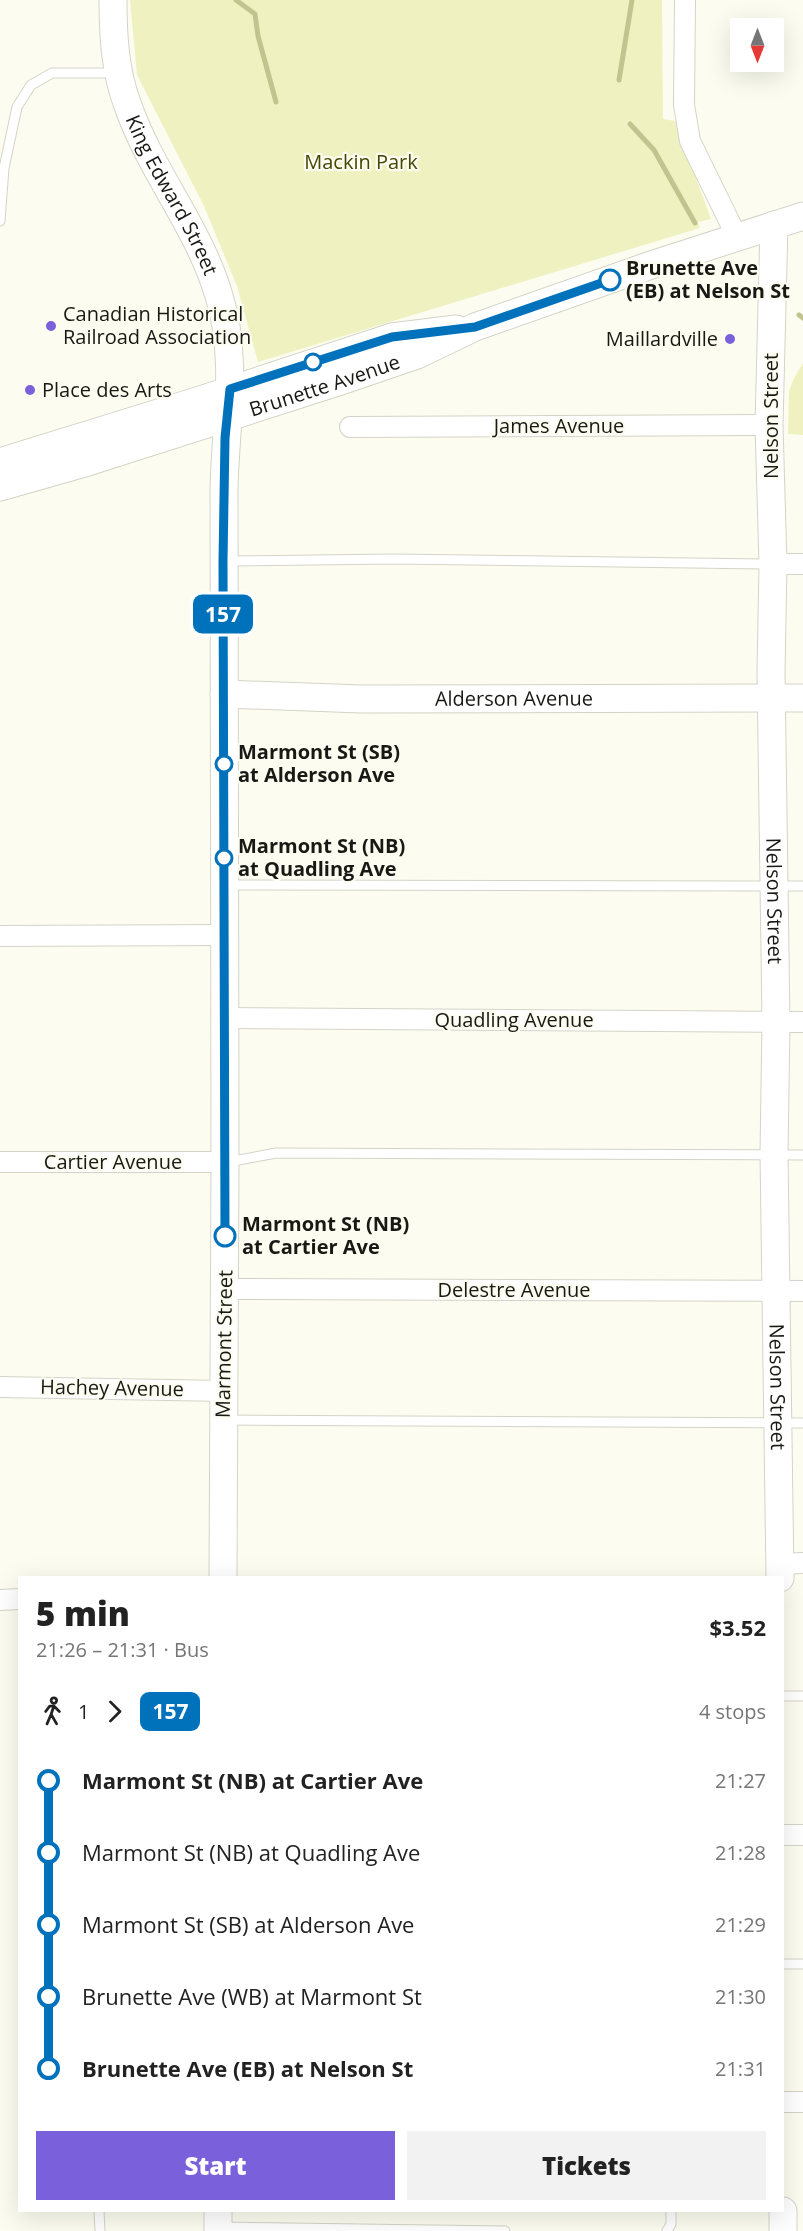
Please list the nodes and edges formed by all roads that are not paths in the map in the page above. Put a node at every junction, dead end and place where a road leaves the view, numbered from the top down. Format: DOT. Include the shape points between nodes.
graph roads {
  1 [pos="113,0"];
  2 [pos="685,0"];
  3 [pos="119,73"];
  4 [pos="2,168"];
  5 [pos="803,216"];
  6 [pos="0,221"];
  7 [pos="774,225"];
  8 [pos="737,237"];
  9 [pos="475,327"];
  10 [pos="230,389"];
  11 [pos="227,419"];
  12 [pos="769,425"];
  13 [pos="350,427"];
  14 [pos="0,462"];
  15 [pos="0,487"];
  16 [pos="223,561"];
  17 [pos="773,564"];
  18 [pos="803,564"];
  19 [pos="224,694"];
  20 [pos="772,698"];
  21 [pos="803,698"];
  22 [pos="224,885"];
  23 [pos="773,886"];
  24 [pos="803,886"];
  25 [pos="224,934"];
  26 [pos="0,936"];
  27 [pos="225,1018"];
  28 [pos="776,1022"];
  29 [pos="803,1022"];
  30 [pos="774,1154"];
  31 [pos="803,1155"];
  32 [pos="0,1162"];
  33 [pos="225,1162"];
  34 [pos="225,1289"];
  35 [pos="775,1291"];
  36 [pos="803,1291"];
  37 [pos="0,1387"];
  38 [pos="224,1391"];
  39 [pos="223,1420"];
  40 [pos="790,1423"];
  41 [pos="788,1568"];
  42 [pos="223,1576"];
  43 [pos="18,1599"];
  44 [pos="0,1600"];
  45 [pos="784,1696"];
  46 [pos="803,1696"];
  47 [pos="784,1835"];
  48 [pos="803,1835"];
  49 [pos="784,1964"];
  50 [pos="803,1964"];
  51 [pos="784,2102"];
  52 [pos="803,2102"];
  53 [pos="99,2212"];
  54 [pos="670,2212"];
  55 [pos="783,2212"];
  56 [pos="218,2223"];
  57 [pos="100,2231"];
  58 [pos="505,2231"];
  59 [pos="667,2231"];
  60 [pos="783,2231"];
  1 -- 3 [label="main road, King Edward Street"];
  2 -- 8 [label="street" via="684,105 690,141"];
  3 -- 4 [label="lane" via="52,73 31,85 16,107"];
  3 -- 10 [label="main road, King Edward Street" via="137,129 212,274 229,336"];
  4 -- 6 [label="lane"];
  5 -- 7 [label="main road, Brunette Avenue"];
  7 -- 8 [label="main road, Brunette Avenue"];
  7 -- 12 [label="main road, Nelson Street"];
  8 -- 9 [label="main road, Brunette Avenue"];
  9 -- 10 [label="main road, Brunette Avenue" via="392,337"];
  9 -- 11 [label="main road, Brunette Avenue" via="417,355"];
  10 -- 11 [label="main road, Marmont Street"];
  10 -- 14 [label="main road, Brunette Avenue"];
  11 -- 15 [label="main road, Brunette Avenue"];
  11 -- 16 [label="main road, Marmont Street"];
  12 -- 13 [label="street, James Avenue"];
  12 -- 17 [label="main road, Nelson Street"];
  16 -- 17 [label="lane"];
  16 -- 19 [label="main road, Marmont Street"];
  17 -- 18 [label="street"];
  17 -- 20 [label="main road, Nelson Street"];
  19 -- 20 [label="main road, Alderson Avenue" via="361,699"];
  19 -- 22 [label="main road, Marmont Street"];
  20 -- 21 [label="main road, Alderson Avenue"];
  20 -- 23 [label="main road, Nelson Street"];
  22 -- 23 [label="lane"];
  22 -- 25 [label="main road, Marmont Street"];
  23 -- 24 [label="lane"];
  23 -- 28 [label="main road, Nelson Street"];
  25 -- 26 [label="street"];
  25 -- 27 [label="main road, Marmont Street"];
  27 -- 28 [label="street, Quadling Avenue"];
  27 -- 33 [label="main road, Marmont Street"];
  28 -- 29 [label="street, Quadling Avenue"];
  28 -- 30 [label="main road, Nelson Street"];
  30 -- 31 [label="lane"];
  30 -- 33 [label="lane" via="276,1153"];
  30 -- 35 [label="main road, Nelson Street"];
  32 -- 33 [label="street, Cartier Avenue"];
  33 -- 34 [label="main road, Marmont Street"];
  34 -- 35 [label="street, Delestre Avenue"];
  34 -- 38 [label="main road, Marmont Street"];
  35 -- 36 [label="street, Delestre Avenue"];
  35 -- 40 [label="main road, Nelson Street"];
  37 -- 38 [label="street, Hachey Avenue"];
  38 -- 39 [label="main road, Marmont Street"];
  39 -- 40 [label="lane"];
  39 -- 42 [label="main road, Marmont Street"];
  40 -- 41 [label="main road, Nelson Street"];
  43 -- 44 [label="street"];
  45 -- 46 [label="lane"];
  47 -- 48 [label="street"];
  49 -- 50 [label="lane"];
  51 -- 52 [label="street"];
  53 -- 57 [label="lane"];
  54 -- 59 [label="lane"];
  55 -- 60 [label="main road"];
  56 -- 58 [label="lane"];
}
